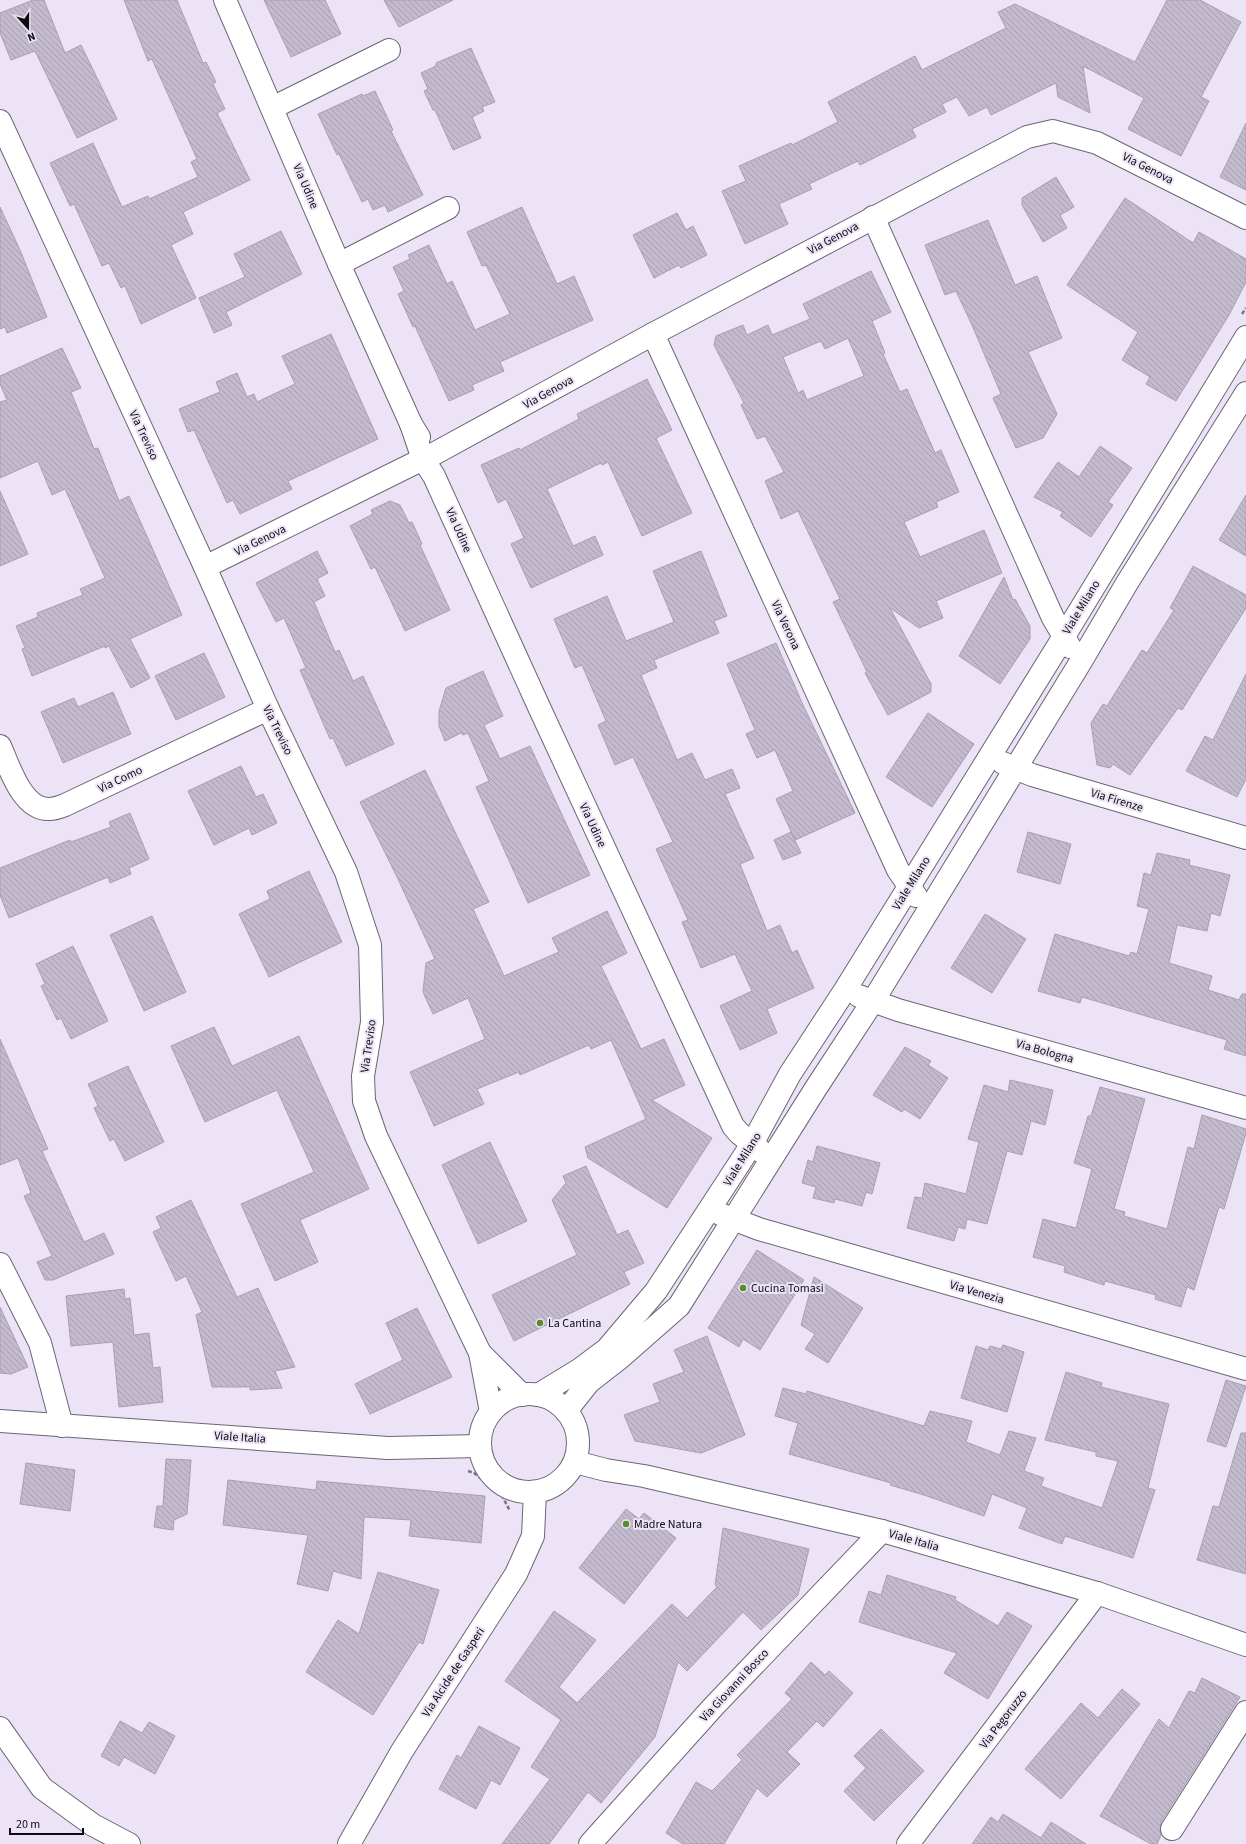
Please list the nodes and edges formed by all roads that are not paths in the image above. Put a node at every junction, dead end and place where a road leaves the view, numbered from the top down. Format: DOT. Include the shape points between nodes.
graph roads {
  1 [pos="225,0"];
  2 [pos="389,50"];
  3 [pos="272,108"];
  4 [pos="0,121"];
  5 [pos="448,208"];
  6 [pos="873,217"];
  7 [pos="1246,218"];
  8 [pos="339,264"];
  9 [pos="653,334"];
  10 [pos="1246,337"];
  11 [pos="1246,393"];
  12 [pos="429,464"];
  13 [pos="205,567"];
  14 [pos="1063,638"];
  15 [pos="1080,663"];
  16 [pos="268,709"];
  17 [pos="0,746"];
  18 [pos="990,756"];
  19 [pos="1015,769"];
  20 [pos="1246,838"];
  21 [pos="908,886"];
  22 [pos="927,912"];
  23 [pos="845,990"];
  24 [pos="873,1001"];
  25 [pos="1246,1108"];
  26 [pos="752,1144"];
  27 [pos="771,1159"];
  28 [pos="710,1208"];
  29 [pos="732,1220"];
  30 [pos="0,1264"];
  31 [pos="480,1353"];
  32 [pos="1246,1369"];
  33 [pos="530,1395"];
  34 [pos="566,1411"];
  35 [pos="491,1412"];
  36 [pos="0,1421"];
  37 [pos="62,1426"];
  38 [pos="479,1446"];
  39 [pos="575,1462"];
  40 [pos="535,1492"];
  41 [pos="882,1531"];
  42 [pos="1097,1593"];
  43 [pos="1246,1645"];
  44 [pos="1246,1712"];
  45 [pos="0,1728"];
  46 [pos="1172,1829"];
  47 [pos="130,1844"];
  48 [pos="349,1844"];
  49 [pos="590,1844"];
  50 [pos="908,1844"];
  1 -- 3 [label="street, Via Udine"];
  2 -- 3 [label="street"];
  3 -- 8 [label="street, Via Udine"];
  4 -- 13 [label="street, Via Treviso"];
  5 -- 8 [label="street"];
  6 -- 7 [label="street, Via Genova" via="1027,137 1053,131 1097,143"];
  6 -- 9 [label="street, Via Genova"];
  6 -- 14 [label="street"];
  8 -- 12 [label="street, Via Udine"];
  9 -- 12 [label="street, Via Genova"];
  9 -- 21 [label="street, Via Verona" via="898,870"];
  10 -- 14 [label="street, Viale Milano"];
  11 -- 15 [label="street, Viale Milano"];
  12 -- 13 [label="street, Via Genova"];
  12 -- 26 [label="street, Via Udine" via="733,1126"];
  13 -- 16 [label="street, Via Treviso"];
  14 -- 15 [label="street"];
  14 -- 18 [label="street, Viale Milano"];
  15 -- 19 [label="street, Viale Milano"];
  16 -- 17 [label="street, Via Como" via="65,805 49,810 30,803"];
  16 -- 31 [label="street, Via Treviso" via="346,872 370,945 372,1022 363,1076 364,1101 376,1136"];
  18 -- 19 [label="street, Via Firenze"];
  18 -- 21 [label="street, Viale Milano"];
  19 -- 20 [label="street, Via Firenze"];
  19 -- 22 [label="street, Viale Milano"];
  21 -- 22 [label="street, Via Verona"];
  21 -- 23 [label="street, Viale Milano"];
  22 -- 24 [label="street, Viale Milano"];
  23 -- 24 [label="street, Via Bologna"];
  23 -- 26 [label="street, Viale Milano" via="790,1074"];
  24 -- 25 [label="street, Via Bologna"];
  24 -- 27 [label="street, Viale Milano"];
  26 -- 27 [label="street, Via Udine"];
  26 -- 28 [label="street, Viale Milano"];
  27 -- 29 [label="street, Viale Milano"];
  28 -- 29 [label="street, Via Venezia"];
  28 -- 33 [label="street, Viale Milano" via="656,1291 607,1349 579,1370"];
  29 -- 32 [label="street, Via Venezia"];
  29 -- 34 [label="street, Viale Milano" via="679,1306 589,1382"];
  30 -- 37 [label="street" via="40,1343"];
  31 -- 33 [label="street, Via Treviso"];
  31 -- 35 [label="street, Via Treviso"];
  33 -- 34 [label="street" via="554,1400"];
  33 -- 35 [label="street" via="510,1398"];
  34 -- 39 [label="street" via="574,1422 578,1435"];
  35 -- 38 [label="street" via="484,1422"];
  36 -- 37 [label="street, Viale Italia"];
  37 -- 38 [label="street, Viale Italia" via="388,1448"];
  38 -- 40 [label="street" via="488,1471 504,1486 519,1492"];
  39 -- 40 [label="street" via="559,1483"];
  39 -- 41 [label="street, Viale Italia"];
  40 -- 48 [label="street, Via Alcide de Gasperi" via="533,1536 516,1574 402,1751"];
  41 -- 42 [label="street, Viale Italia"];
  41 -- 49 [label="street, Via Giovanni Bosco" via="714,1706"];
  42 -- 43 [label="street, Viale Italia"];
  42 -- 50 [label="street, Via Pegoruzzo"];
  44 -- 46 [label="street"];
  45 -- 47 [label="street" via="42,1788 93,1825"];
}
